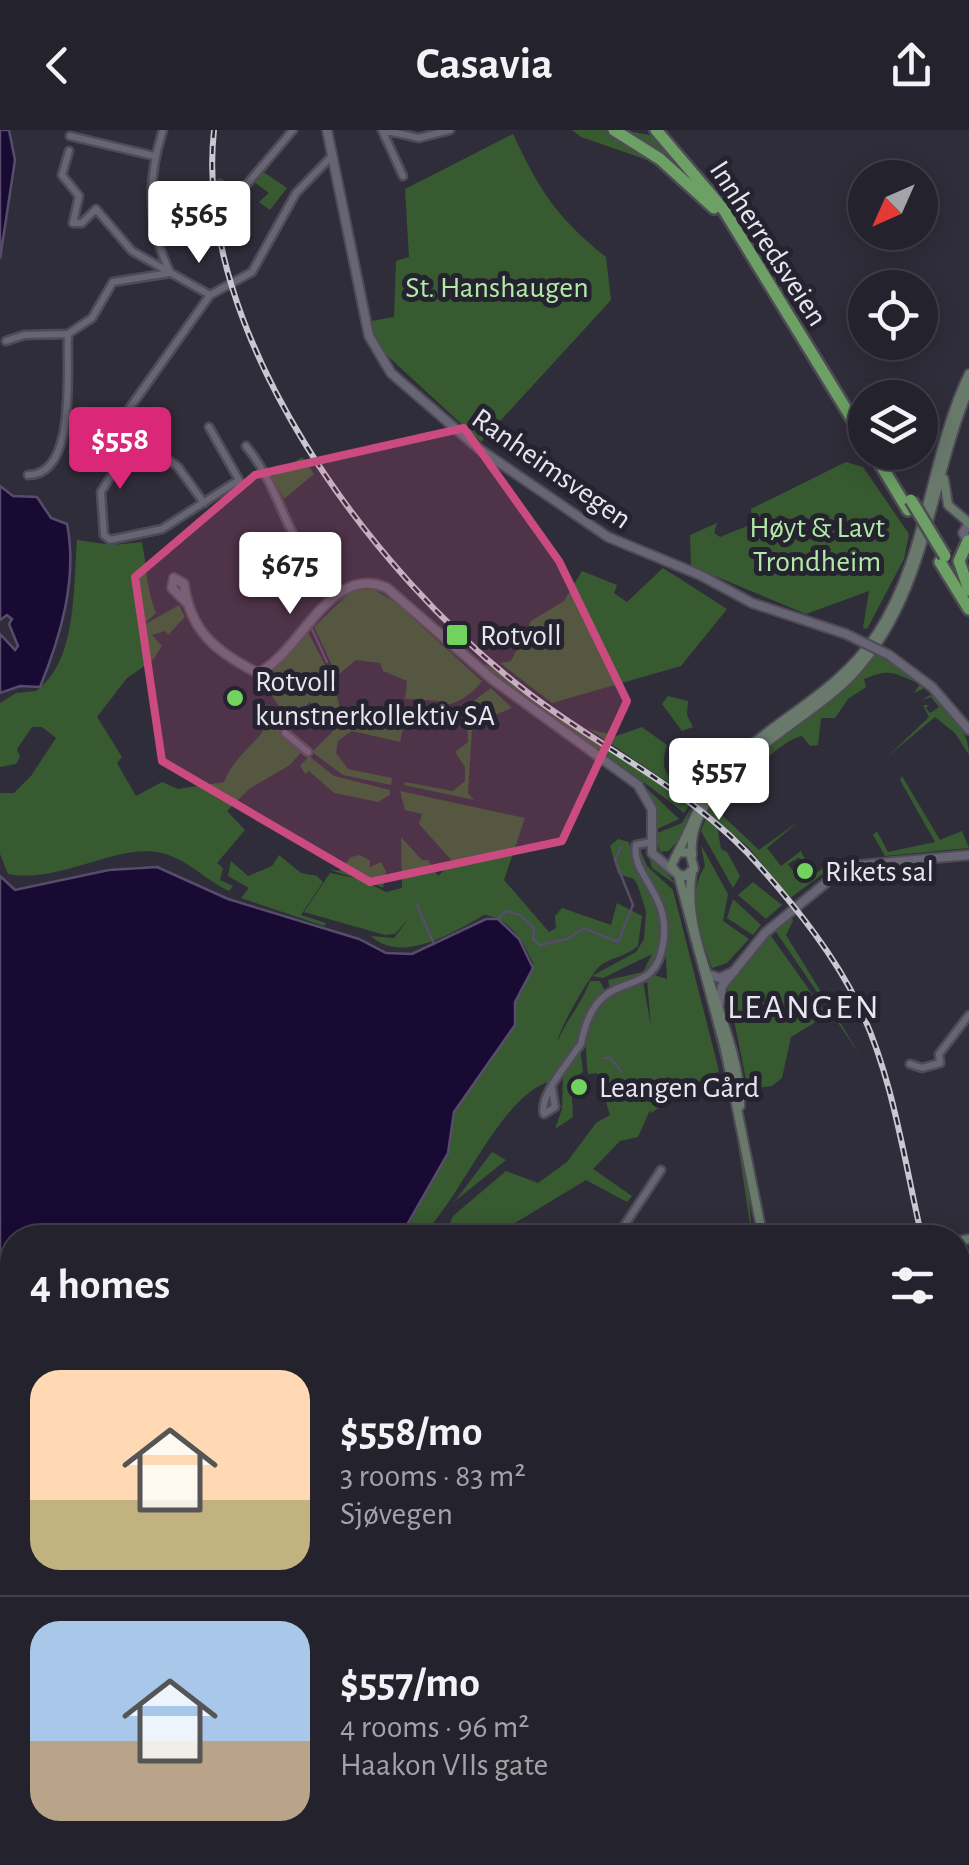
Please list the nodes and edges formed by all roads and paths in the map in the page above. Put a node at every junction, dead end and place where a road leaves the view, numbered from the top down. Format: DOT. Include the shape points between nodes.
graph roads {
  1 [pos="163,130"];
  2 [pos="293,130"];
  3 [pos="383,130"];
  4 [pos="450,130"];
  5 [pos="614,130"];
  6 [pos="655,130"];
  7 [pos="672,130"];
  8 [pos="330,131"];
  9 [pos="70,136"];
  10 [pos="69,152"];
  11 [pos="154,156"];
  12 [pos="330,158"];
  13 [pos="250,159"];
  14 [pos="258,168"];
  15 [pos="403,176"];
  16 [pos="220,184"];
  17 [pos="728,221"];
  18 [pos="170,273"];
  19 [pos="210,295"];
  20 [pos="68,334"];
  21 [pos="6,341"];
  22 [pos="969,374"];
  23 [pos="969,388"];
  24 [pos="848,398"];
  25 [pos="848,413"];
  26 [pos="209,427"];
  27 [pos="137,435"];
  28 [pos="246,446"];
  29 [pos="946,455"];
  30 [pos="885,470"];
  31 [pos="891,470"];
  32 [pos="28,475"];
  33 [pos="204,503"];
  34 [pos="909,505"];
  35 [pos="969,523"];
  36 [pos="968,542"];
  37 [pos="942,558"];
  38 [pos="969,592"];
  39 [pos="338,595"];
  40 [pos="186,603"];
  41 [pos="969,609"];
  42 [pos="969,730"];
  43 [pos="285,733"];
  44 [pos="308,752"];
  45 [pos="651,842"];
  46 [pos="652,853"];
  47 [pos="676,854"];
  48 [pos="692,855"];
  49 [pos="969,855"];
  50 [pos="692,872"];
  51 [pos="676,873"];
  52 [pos="739,968"];
  53 [pos="710,975"];
  54 [pos="719,1004"];
  55 [pos="969,1015"];
  56 [pos="910,1064"];
  57 [pos="552,1089"];
  58 [pos="740,1115"];
  59 [pos="660,1170"];
  60 [pos="624,1225"];
  61 [pos="757,1225"];
  1 -- 11 [label="street"];
  2 -- 14 [label="street"];
  3 -- 4 [label="street" via="419,138"];
  3 -- 15 [label="street"];
  5 -- 17 [label="highway" via="660,159"];
  6 -- 17 [label="highway, Innherredsveien"];
  7 -- 24 [label="highway, Innherredsveien" via="744,230"];
  8 -- 12 [label="street, Ranheimsvegen"];
  9 -- 11 [label="street"];
  10 -- 18 [label="street" via="62,168 78,196 74,223 96,209 132,251"];
  11 -- 18 [label="street" via="154,233"];
  12 -- 19 [label="street" via="296,194 252,272"];
  12 -- 42 [label="street, Ranheimsvegen, bridge" via="372,348 391,373 478,448 608,538 889,655 932,687"];
  13 -- 14 [label="street"];
  14 -- 16 [label="street" via="230,200 224,200"];
  17 -- 25 [label="highway, Innherredsveien"];
  18 -- 19 [label="street"];
  18 -- 20 [label="street" via="113,282 92,318"];
  19 -- 27 [label="street" via="124,416"];
  20 -- 21 [label="street"];
  20 -- 32 [label="street" via="63,436 47,468"];
  22 -- 47 [label="main road" via="903,581 877,633 824,694 724,771"];
  23 -- 29 [label="main road"];
  26 -- 33 [label="street" via="240,480"];
  27 -- 33 [label="street" via="178,467"];
  27 -- 33 [label="street" via="101,492 104,535 149,535"];
  28 -- 39 [label="street" via="266,470 294,545"];
  29 -- 35 [label="main road" via="945,498"];
  29 -- 48 [label="main road" via="918,558 882,637 828,699 728,776 699,820"];
  30 -- 34 [label="highway"];
  31 -- 34 [label="highway"];
  34 -- 37 [label="highway"];
  35 -- 36 [label="street" via="962,533"];
  36 -- 38 [label="highway" via="959,561"];
  37 -- 38 [label="highway"];
  37 -- 41 [label="highway"];
  39 -- 40 [label="street" via="258,673 199,632"];
  39 -- 45 [label="street" via="360,582 387,588 492,679 628,775 652,809"];
  43 -- 44 [label="street"];
  45 -- 46 [label="street"];
  45 -- 57 [label="street" via="636,846 635,860 663,908 660,958 644,978 594,1003 581,1044"];
  46 -- 47 [label="street"];
  46 -- 51 [label="street"];
  47 -- 48 [label="main road"];
  47 -- 51 [label="main road"];
  48 -- 50 [label="main road"];
  49 -- 52 [label="street" via="839,872 765,933"];
  50 -- 51 [label="main road"];
  50 -- 53 [label="main road" via="692,908"];
  51 -- 58 [label="main road"];
  52 -- 53 [label="street" via="720,978"];
  52 -- 54 [label="street"];
  53 -- 54 [label="main road"];
  54 -- 58 [label="main road"];
  55 -- 56 [label="street" via="939,1054 940,1063"];
  58 -- 61 [label="main road"];
  59 -- 60 [label="street"];
}
